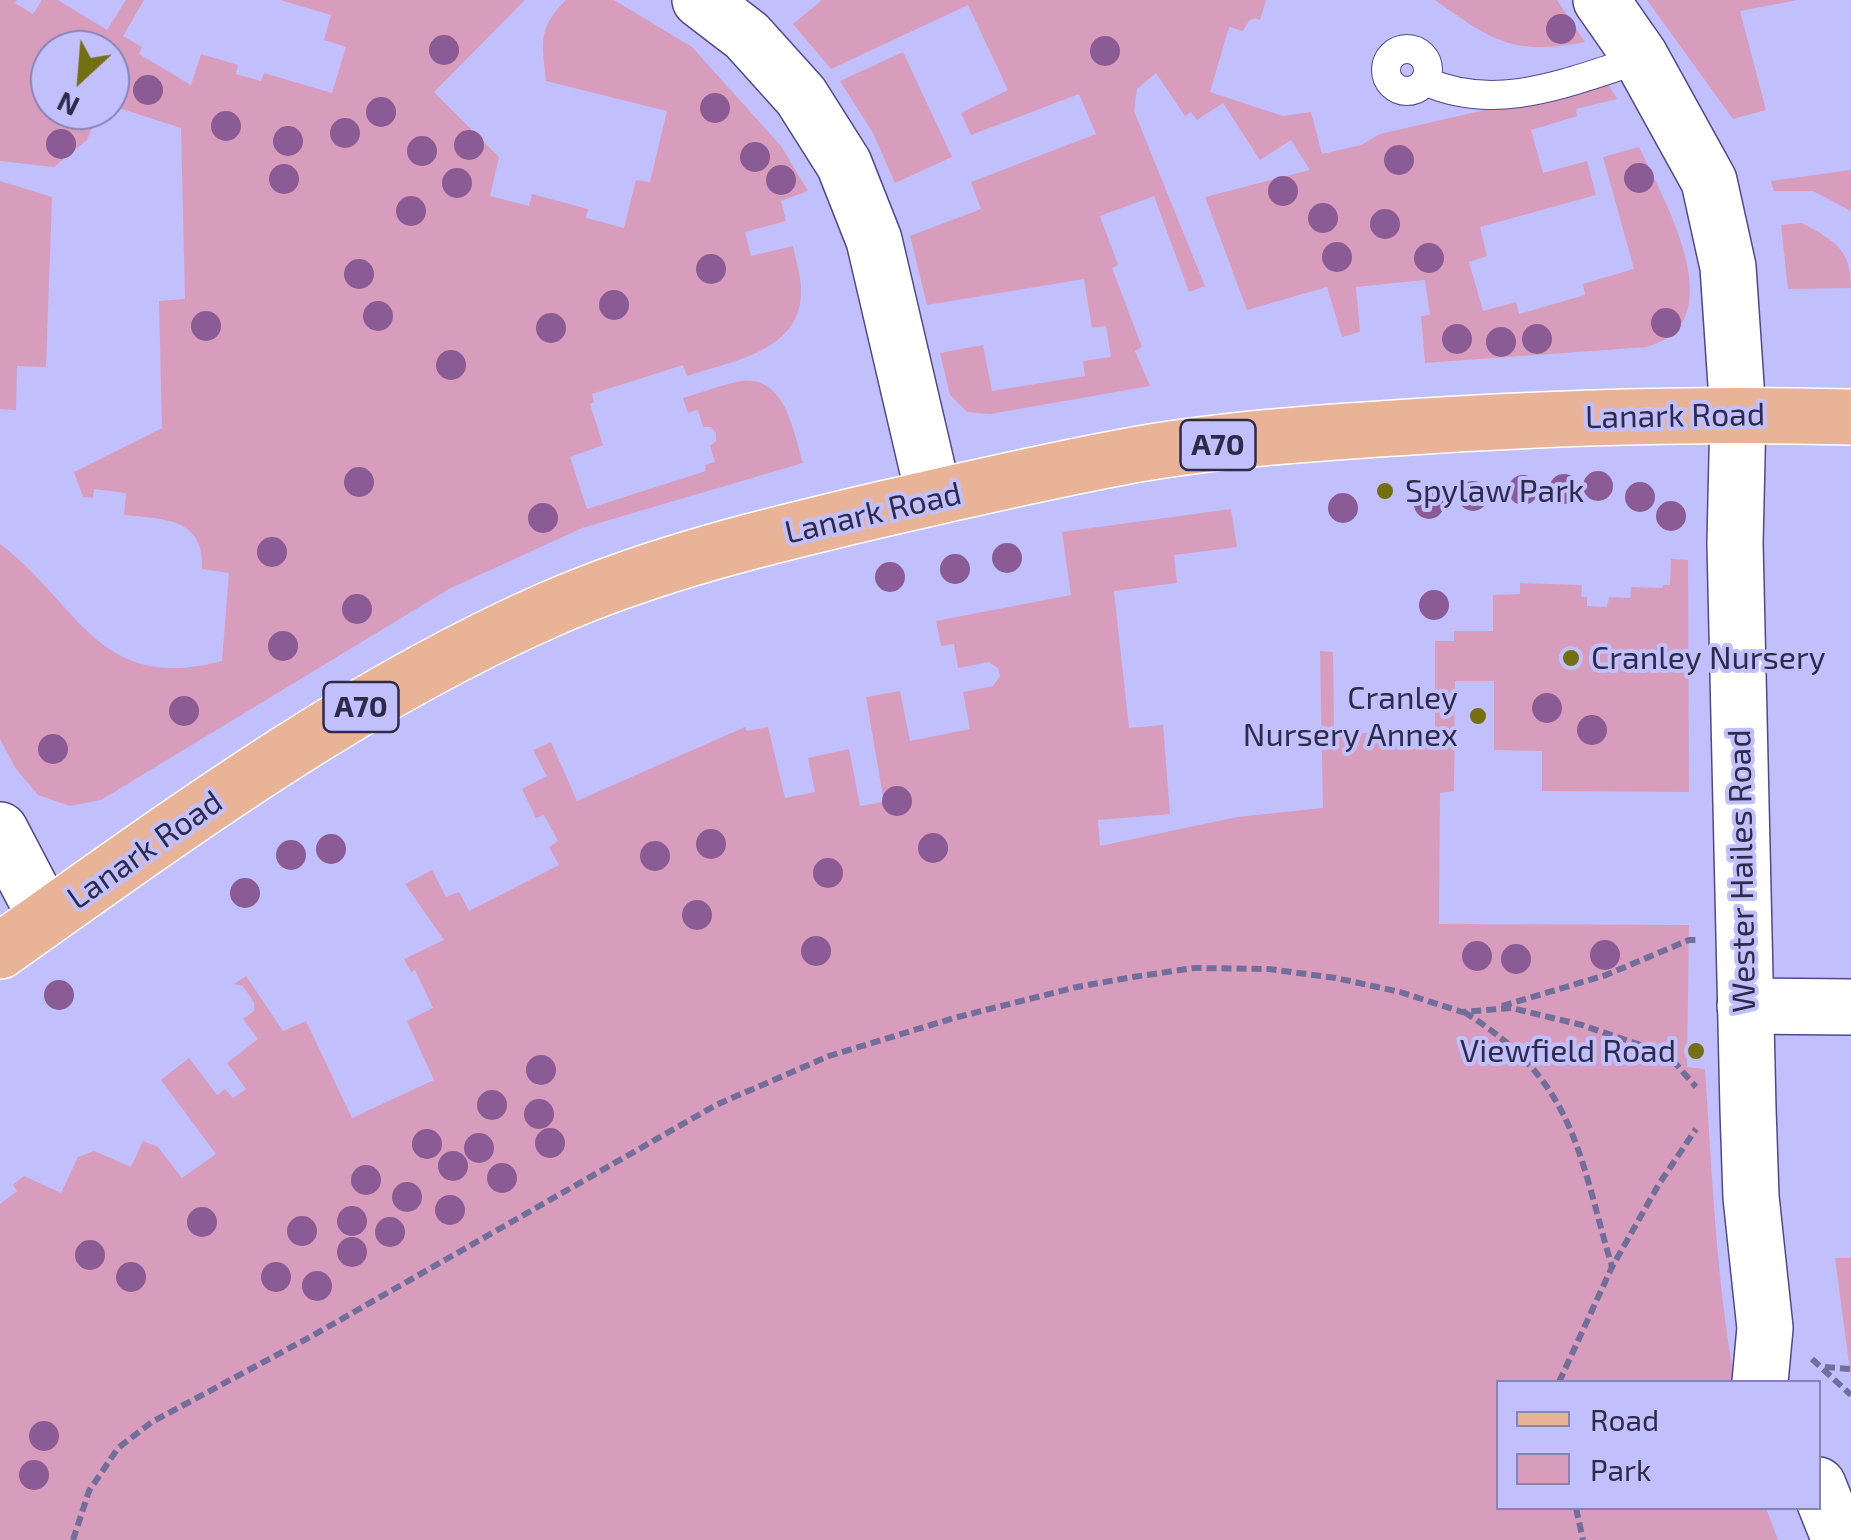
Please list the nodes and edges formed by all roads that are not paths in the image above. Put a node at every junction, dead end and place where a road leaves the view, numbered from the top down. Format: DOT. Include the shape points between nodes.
graph roads {
  1 [pos="700,0"];
  2 [pos="1601,0"];
  3 [pos="1641,59"];
  4 [pos="1425,81"];
  5 [pos="1738,414"];
  6 [pos="1851,417"];
  7 [pos="934,497"];
  8 [pos="0,830"];
  9 [pos="46,918"];
  10 [pos="0,950"];
  11 [pos="1745,1006"];
  12 [pos="1851,1007"];
  13 [pos="1765,1328"];
  14 [pos="1805,1375"];
  15 [pos="1760,1380"];
  16 [pos="1821,1492"];
  17 [pos="1793,1510"];
  18 [pos="1806,1540"];
  19 [pos="1840,1540"];
  1 -- 7 [label="main road" via="747,36 801,96 844,164 874,240"];
  2 -- 3 [label="main road, Wester Hailes Road"];
  3 -- 4 [label="lane" via="1505,96 1478,97"];
  3 -- 5 [label="main road, Wester Hailes Road" via="1708,181 1718,214"];
  5 -- 6 [label="main road, Lanark Road / A70"];
  5 -- 7 [label="main road, Lanark Road / A70" via="1344,431 1142,454"];
  5 -- 11 [label="main road, Wester Hailes Road"];
  7 -- 9 [label="main road, Lanark Road / A70" via="708,553 550,610 352,712"];
  8 -- 9 [label="main road"];
  9 -- 10 [label="main road, Lanark Road / A70"];
  11 -- 12 [label="main road"];
  11 -- 13 [label="main road, Wester Hailes Road" via="1728,1110 1752,1196"];
  13 -- 14 [label="main road, Wester Hailes Road"];
  13 -- 15 [label="main road, Wester Hailes Road"];
  16 -- 19 [label="main road"];
  17 -- 18 [label="main road"];
}
